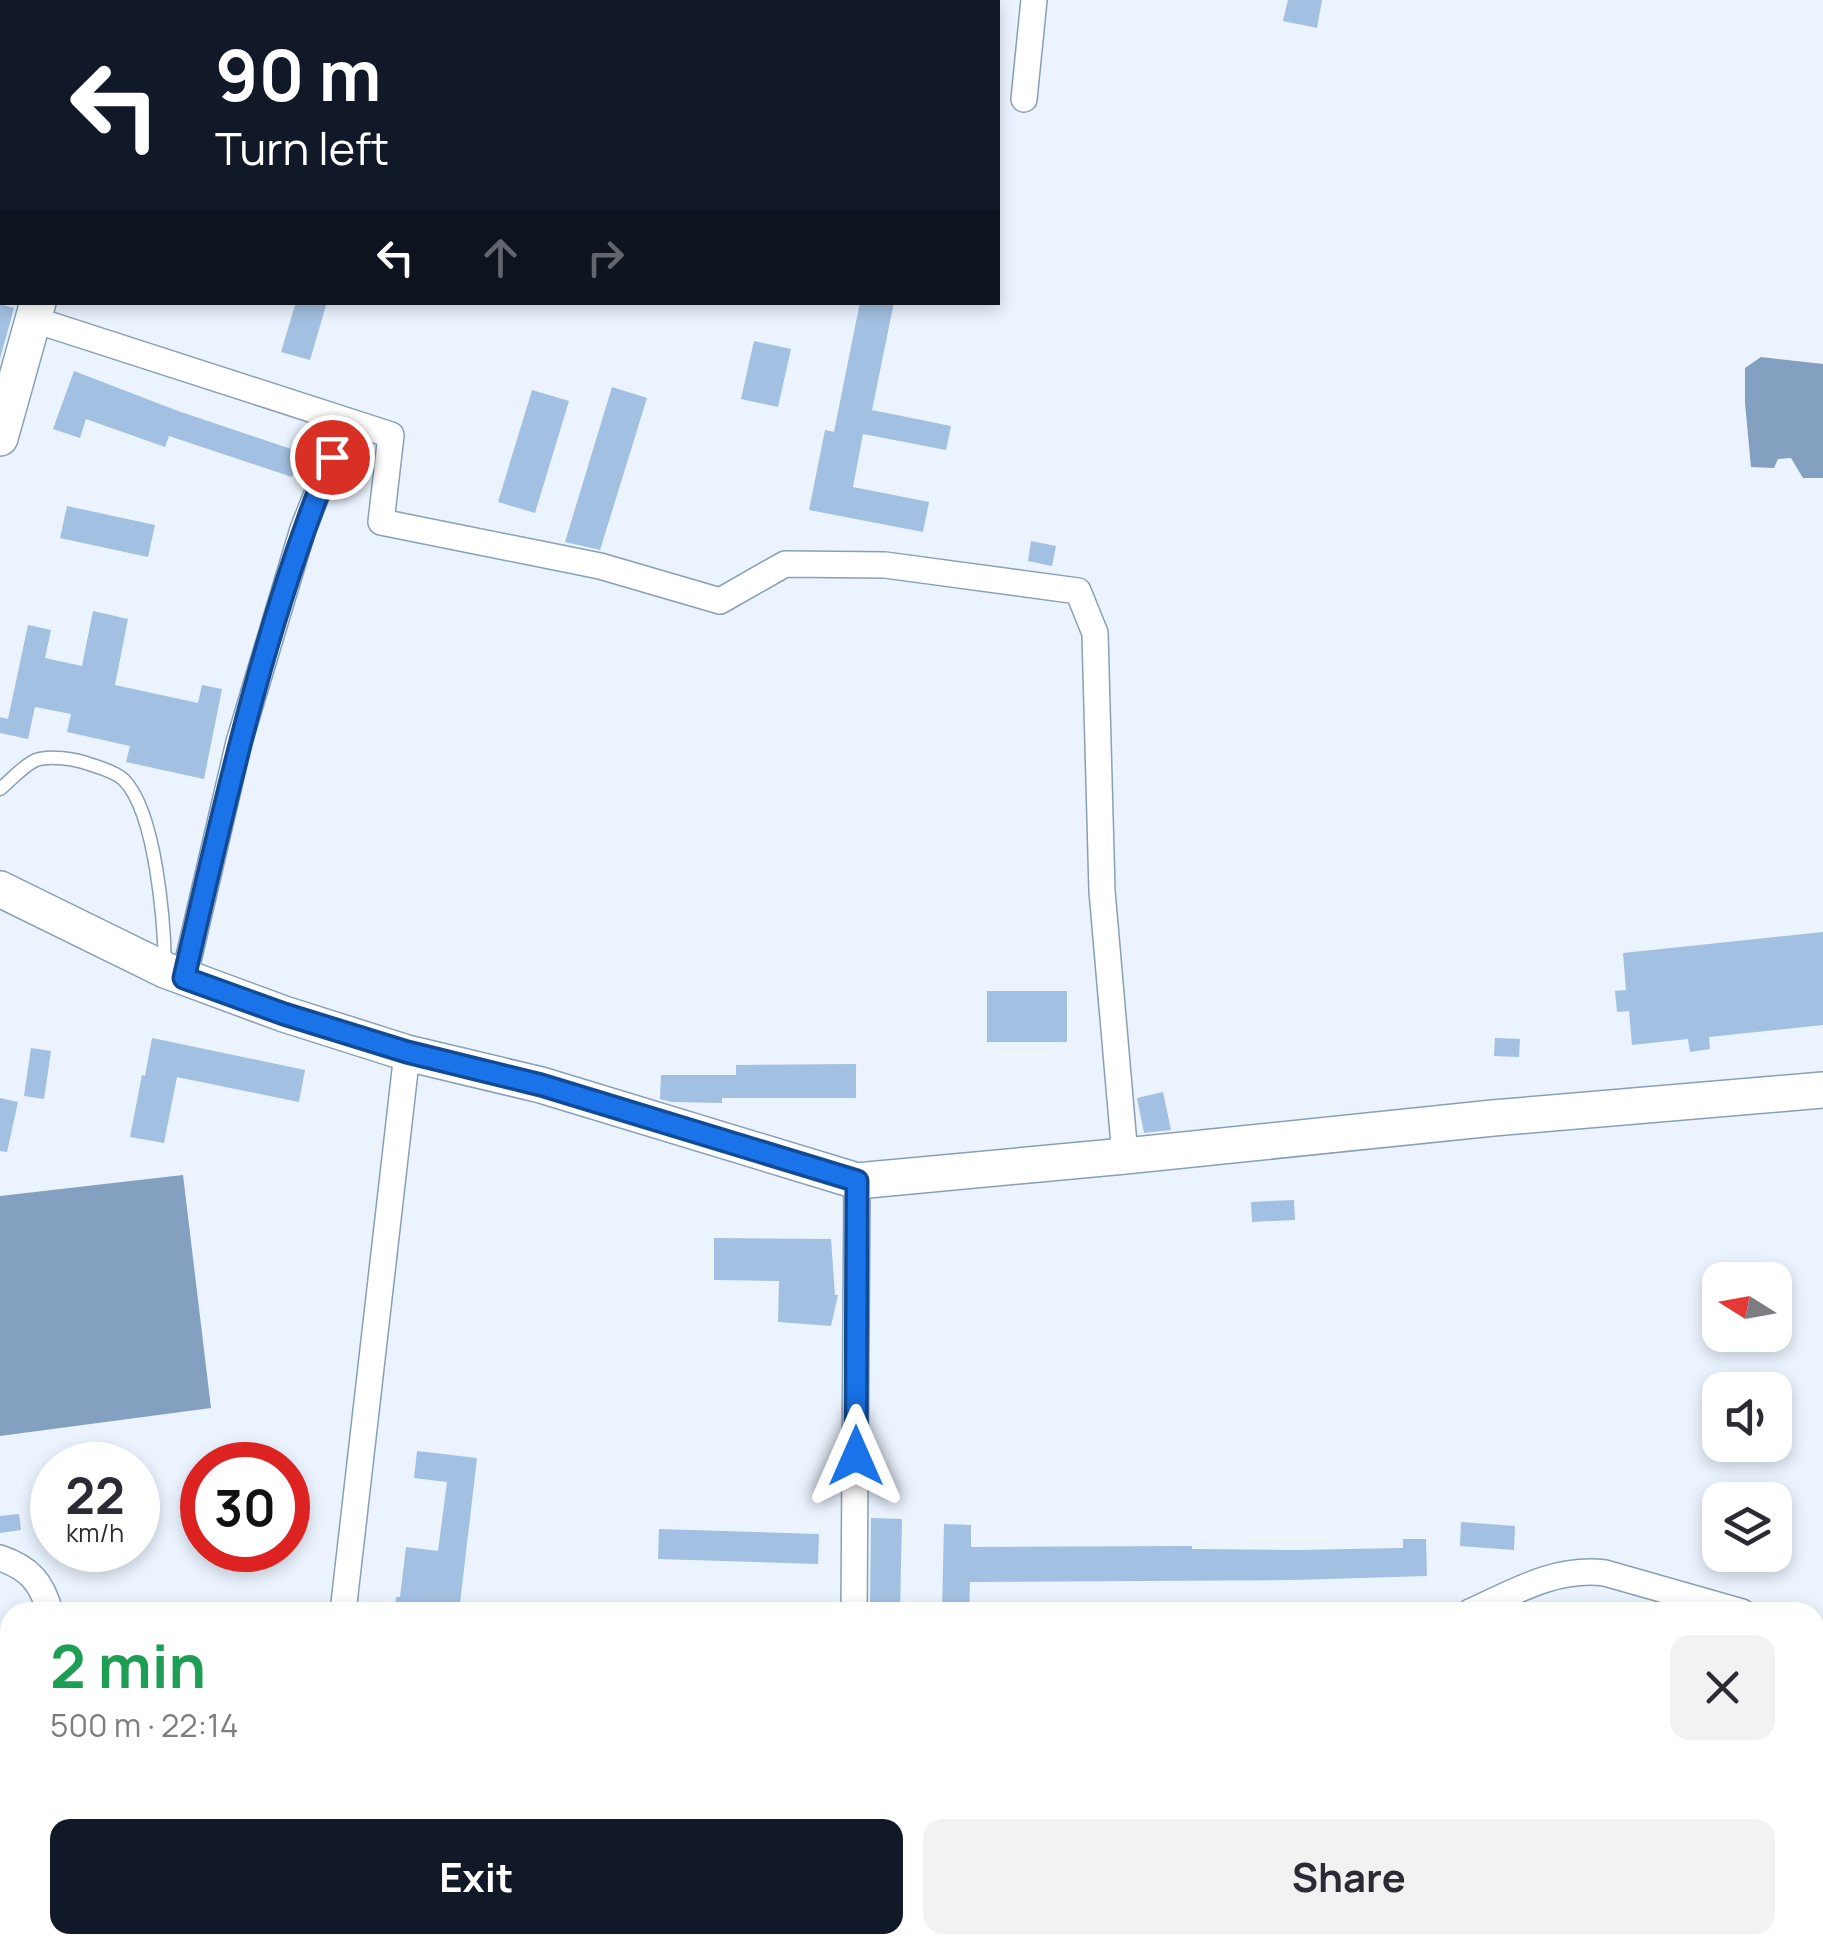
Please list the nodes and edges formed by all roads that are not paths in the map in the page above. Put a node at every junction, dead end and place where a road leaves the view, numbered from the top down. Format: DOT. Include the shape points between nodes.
graph roads {
  1 [pos="1034,0"];
  2 [pos="1024,99"];
  3 [pos="35,311"];
  4 [pos="346,420"];
  5 [pos="0,438"];
  6 [pos="0,789"];
  7 [pos="0,889"];
  8 [pos="174,974"];
  9 [pos="407,1052"];
  10 [pos="1823,1090"];
  11 [pos="1125,1156"];
  12 [pos="857,1181"];
  13 [pos="0,1558"];
  14 [pos="46,1602"];
  15 [pos="343,1602"];
  16 [pos="854,1602"];
  17 [pos="1494,1602"];
  18 [pos="1708,1602"];
  1 -- 2 [label="street"];
  3 -- 4 [label="street"];
  3 -- 5 [label="main road"];
  4 -- 8 [label="street" via="303,529"];
  4 -- 11 [label="street" via="391,435 381,522 600,566 720,602 785,564 885,565 1078,591 1096,633 1102,890"];
  6 -- 8 [label="lane" via="35,760 52,758 86,762 123,778 140,807 157,872"];
  7 -- 8 [label="main road"];
  8 -- 9 [label="main road"];
  9 -- 12 [label="main road" via="541,1085"];
  9 -- 15 [label="street"];
  10 -- 11 [label="main road"];
  11 -- 12 [label="main road"];
  12 -- 16 [label="street"];
  13 -- 14 [label="street" via="39,1582"];
  17 -- 18 [label="street" via="1584,1570"];
}
